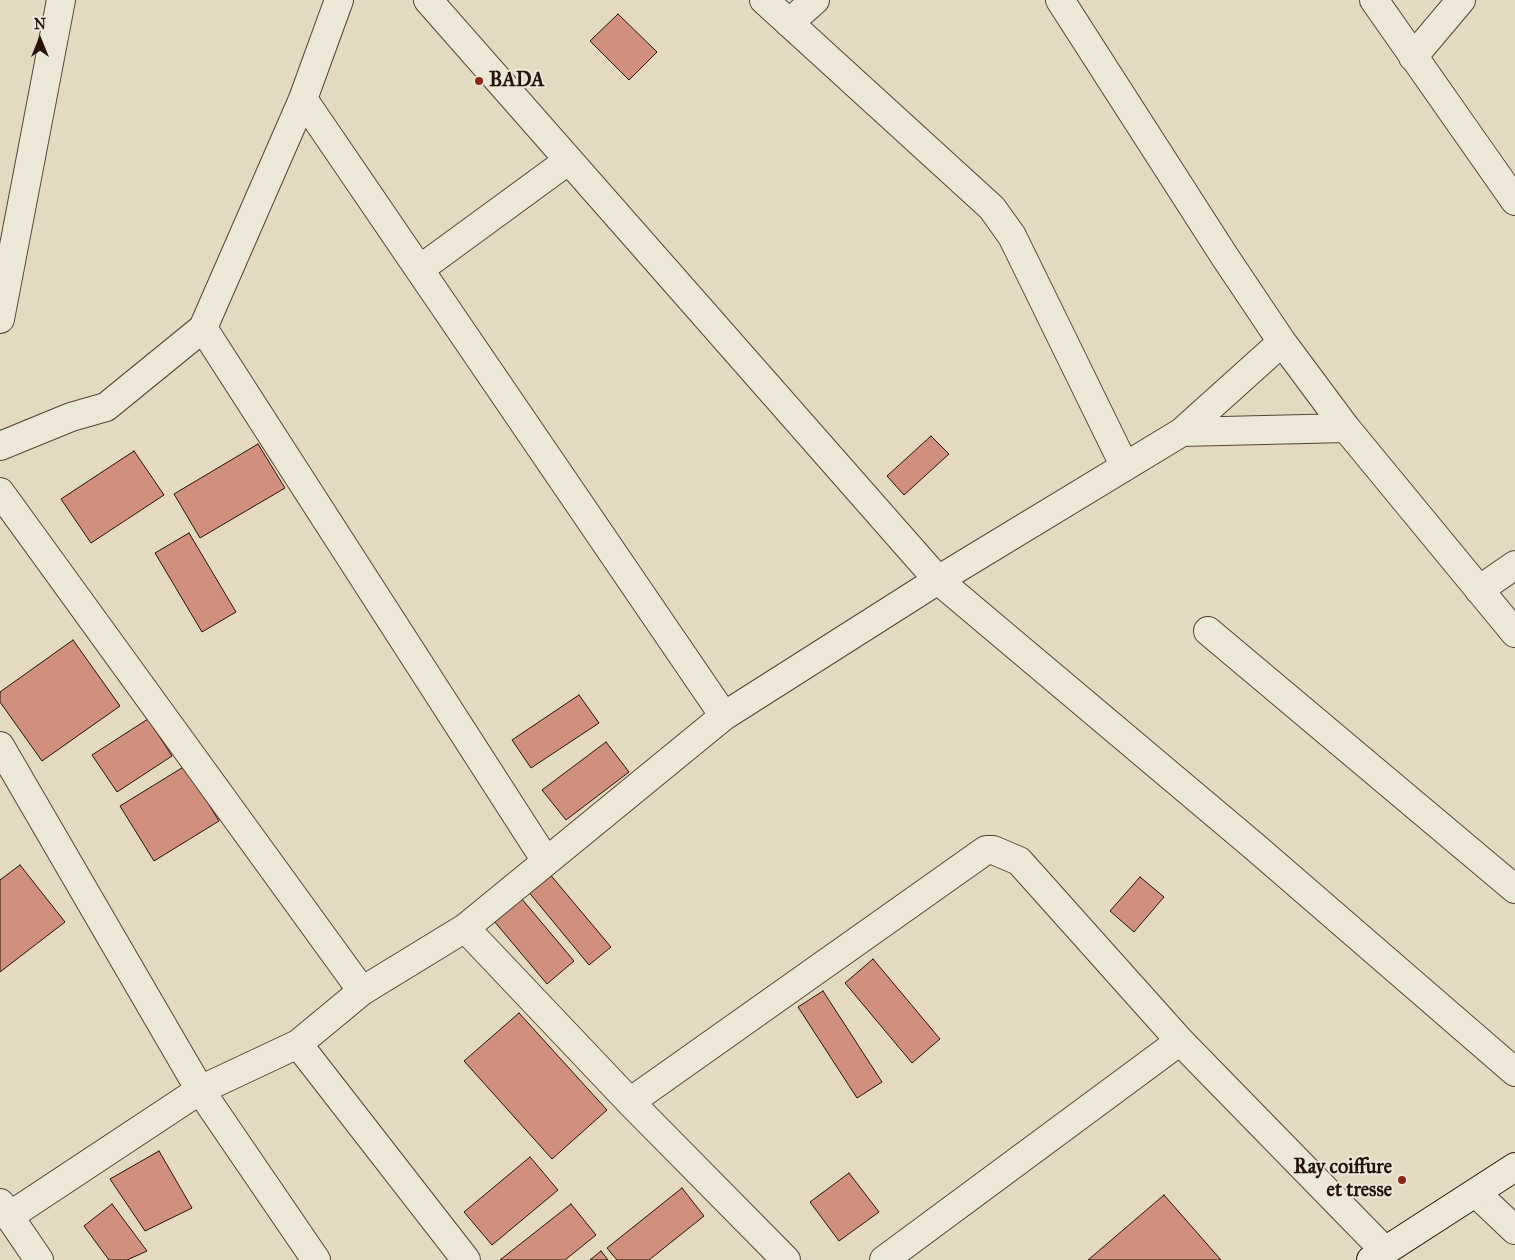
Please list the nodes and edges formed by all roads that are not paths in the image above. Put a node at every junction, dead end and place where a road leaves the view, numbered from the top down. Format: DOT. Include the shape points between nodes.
graph roads {
  1 [pos="61,0"];
  2 [pos="339,0"];
  3 [pos="428,0"];
  4 [pos="764,0"];
  5 [pos="815,0"];
  6 [pos="1060,0"];
  7 [pos="1374,0"];
  8 [pos="1461,0"];
  9 [pos="788,23"];
  10 [pos="1413,57"];
  11 [pos="303,99"];
  12 [pos="569,160"];
  13 [pos="1515,201"];
  14 [pos="420,269"];
  15 [pos="0,319"];
  16 [pos="203,328"];
  17 [pos="1282,342"];
  18 [pos="1346,428"];
  19 [pos="1182,432"];
  20 [pos="0,446"];
  21 [pos="1124,465"];
  22 [pos="0,492"];
  23 [pos="1515,565"];
  24 [pos="938,580"];
  25 [pos="1479,590"];
  26 [pos="1208,632"];
  27 [pos="1515,633"];
  28 [pos="724,716"];
  29 [pos="0,746"];
  30 [pos="546,861"];
  31 [pos="1515,889"];
  32 [pos="465,928"];
  33 [pos="362,991"];
  34 [pos="1180,1041"];
  35 [pos="298,1044"];
  36 [pos="1515,1072"];
  37 [pos="200,1090"];
  38 [pos="630,1102"];
  39 [pos="1515,1167"];
  40 [pos="1476,1193"];
  41 [pos="4,1210"];
  42 [pos="1515,1230"];
  43 [pos="1378,1255"];
  44 [pos="38,1260"];
  45 [pos="316,1260"];
  46 [pos="466,1260"];
  47 [pos="786,1260"];
  48 [pos="884,1260"];
  1 -- 15 [label="street"];
  2 -- 11 [label="street"];
  3 -- 12 [label="street"];
  4 -- 9 [label="street"];
  5 -- 9 [label="street"];
  6 -- 17 [label="street"];
  7 -- 10 [label="street"];
  8 -- 10 [label="street"];
  9 -- 21 [label="street" via="992,208 1012,236"];
  10 -- 13 [label="street"];
  11 -- 14 [label="street"];
  11 -- 16 [label="street"];
  12 -- 14 [label="street"];
  12 -- 24 [label="street"];
  14 -- 28 [label="street"];
  16 -- 20 [label="street" via="106,407"];
  16 -- 30 [label="street"];
  17 -- 18 [label="street"];
  17 -- 19 [label="street"];
  18 -- 19 [label="street"];
  18 -- 25 [label="street"];
  19 -- 21 [label="street"];
  21 -- 24 [label="street"];
  22 -- 33 [label="street"];
  23 -- 25 [label="street"];
  24 -- 28 [label="street"];
  24 -- 36 [label="street" via="1255,847"];
  25 -- 27 [label="street"];
  26 -- 31 [label="street"];
  28 -- 30 [label="street"];
  29 -- 37 [label="street"];
  30 -- 32 [label="street"];
  32 -- 33 [label="street"];
  32 -- 38 [label="street"];
  33 -- 35 [label="street"];
  34 -- 38 [label="street" via="1019,860 1002,852 986,850"];
  34 -- 43 [label="street"];
  34 -- 48 [label="street"];
  35 -- 37 [label="street"];
  35 -- 46 [label="street"];
  37 -- 41 [label="street"];
  37 -- 45 [label="street"];
  38 -- 47 [label="street"];
  39 -- 40 [label="street"];
  40 -- 42 [label="street"];
  40 -- 43 [label="street"];
  41 -- 44 [label="street"];
}
